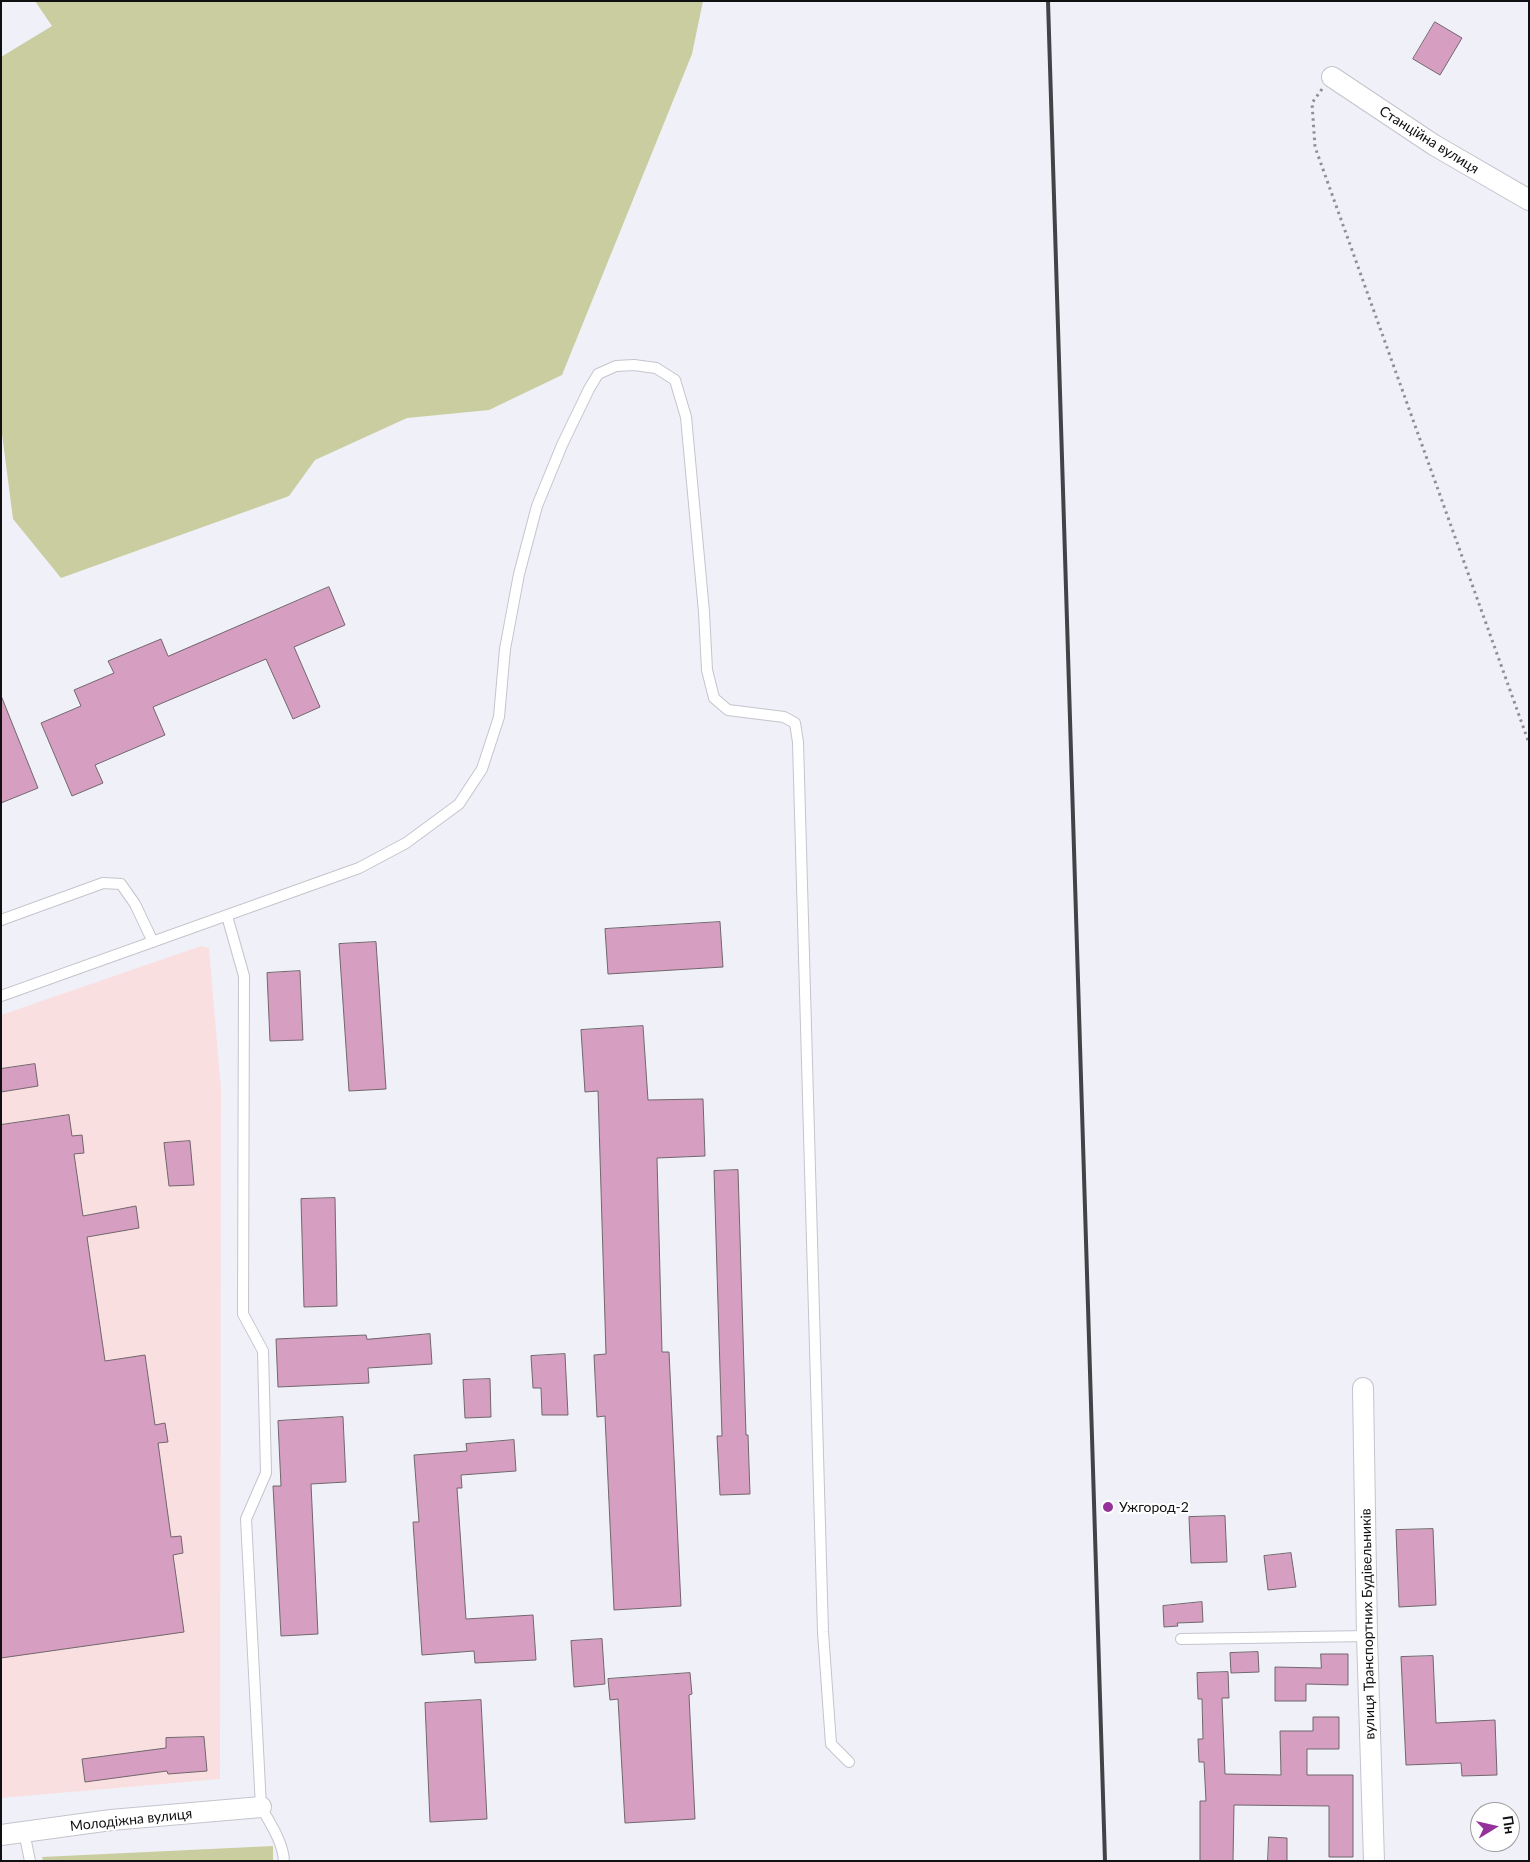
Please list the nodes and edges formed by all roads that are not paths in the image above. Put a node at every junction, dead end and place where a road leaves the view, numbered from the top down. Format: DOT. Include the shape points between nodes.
graph roads {
  1 [pos="1332,77"];
  2 [pos="1529,200"];
  3 [pos="227,916"];
  4 [pos="1,920"];
  5 [pos="153,942"];
  6 [pos="1,996"];
  7 [pos="1363,1388"];
  8 [pos="1367,1636"];
  9 [pos="1181,1639"];
  10 [pos="849,1762"];
  11 [pos="261,1807"];
  12 [pos="24,1832"];
  13 [pos="1,1835"];
  14 [pos="30,1861"];
  15 [pos="284,1861"];
  16 [pos="1374,1861"];
  1 -- 2 [label="street, Станційна вулиця" via="1434,145"];
  3 -- 5 [label="lane"];
  3 -- 10 [label="lane" via="359,868 406,843 459,804 482,769 498,717 505,649 536,506 589,389 598,374 616,366 656,368 675,380 686,417 707,670 714,698 728,710 784,717 795,723 798,742 823,1632 831,1744"];
  3 -- 11 [label="lane" via="244,976 243,1314 263,1351 266,1473 246,1519"];
  4 -- 5 [label="lane" via="103,884 121,884 135,904"];
  5 -- 6 [label="lane"];
  7 -- 8 [label="street, вулиця Транспортних Будівельників"];
  8 -- 9 [label="lane"];
  8 -- 16 [label="street, вулиця Транспортних Будівельників"];
  11 -- 12 [label="street, Молодіжна вулиця" via="111,1820"];
  11 -- 15 [label="lane" via="274,1830"];
  12 -- 13 [label="street, Молодіжна вулиця"];
  12 -- 14 [label="lane"];
}
